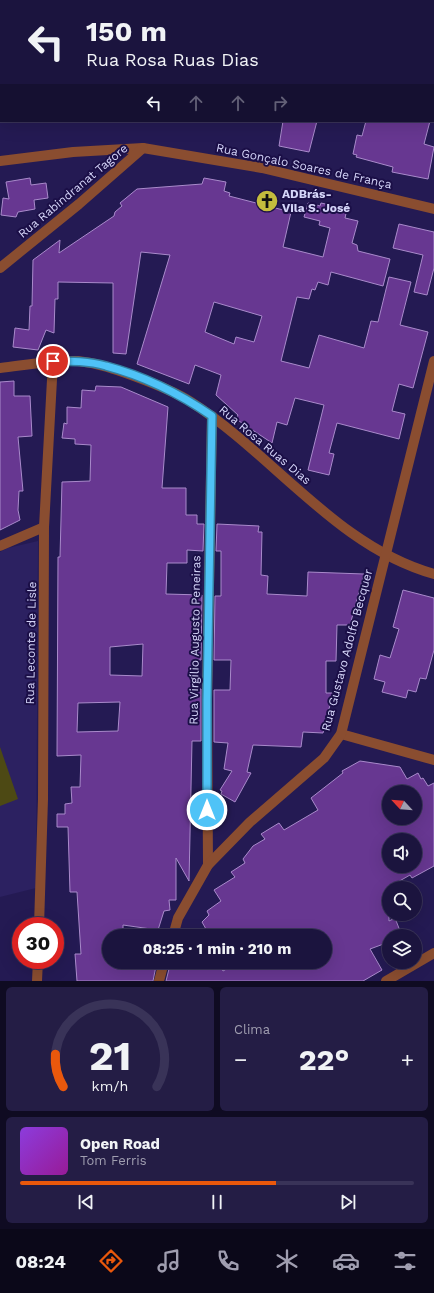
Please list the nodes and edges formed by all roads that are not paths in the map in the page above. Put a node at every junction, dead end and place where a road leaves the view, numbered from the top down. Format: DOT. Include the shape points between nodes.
graph roads {
  1 [pos="143,148"];
  2 [pos="0,161"];
  3 [pos="434,209"];
  4 [pos="0,268"];
  5 [pos="53,361"];
  6 [pos="434,361"];
  7 [pos="0,368"];
  8 [pos="431,390"];
  9 [pos="212,416"];
  10 [pos="44,527"];
  11 [pos="0,546"];
  12 [pos="386,556"];
  13 [pos="434,574"];
  14 [pos="340,734"];
  15 [pos="434,760"];
  16 [pos="208,865"];
  17 [pos="39,917"];
  18 [pos="174,929"];
  19 [pos="434,953"];
  20 [pos="38,969"];
  21 [pos="162,969"];
  22 [pos="401,977"];
  23 [pos="37,981"];
  24 [pos="159,981"];
  25 [pos="386,981"];
  1 -- 2 [label="street, Rua Gonçalo Soares de França" via="73,152"];
  1 -- 3 [label="street, Rua Gonçalo Soares de França" via="262,168"];
  1 -- 4 [label="street, Rua Rabindranat Tagore"];
  5 -- 7 [label="street, Rua Rosa Ruas Dias"];
  5 -- 9 [label="street, Rua Rosa Ruas Dias" via="106,366 176,393"];
  5 -- 10 [label="street, Rua Leconte de Lisle"];
  6 -- 8 [label="street, Rua Gustavo Adolfo Becquer"];
  8 -- 12 [label="street, Rua Gustavo Adolfo Becquer"];
  9 -- 12 [label="street, Rua Rosa Ruas Dias" via="328,514"];
  9 -- 16 [label="street, Rua Virgílio Augusto Peneiras" via="207,700"];
  10 -- 11 [label="street"];
  10 -- 17 [label="street, Rua Leconte de Lisle" via="43,799"];
  12 -- 13 [label="street, Rua Rosa Ruas Dias" via="412,568"];
  12 -- 14 [label="street, Rua Gustavo Adolfo Becquer"];
  14 -- 15 [label="street"];
  14 -- 16 [label="street, Rua Gustavo Adolfo Becquer" via="324,758 250,822"];
  16 -- 18 [label="street, Rua Gustavo Adolfo Becquer"];
  19 -- 22 [label="street"];
  20 -- 23 [label="street"];
  21 -- 24 [label="street"];
  22 -- 25 [label="street"];
}
